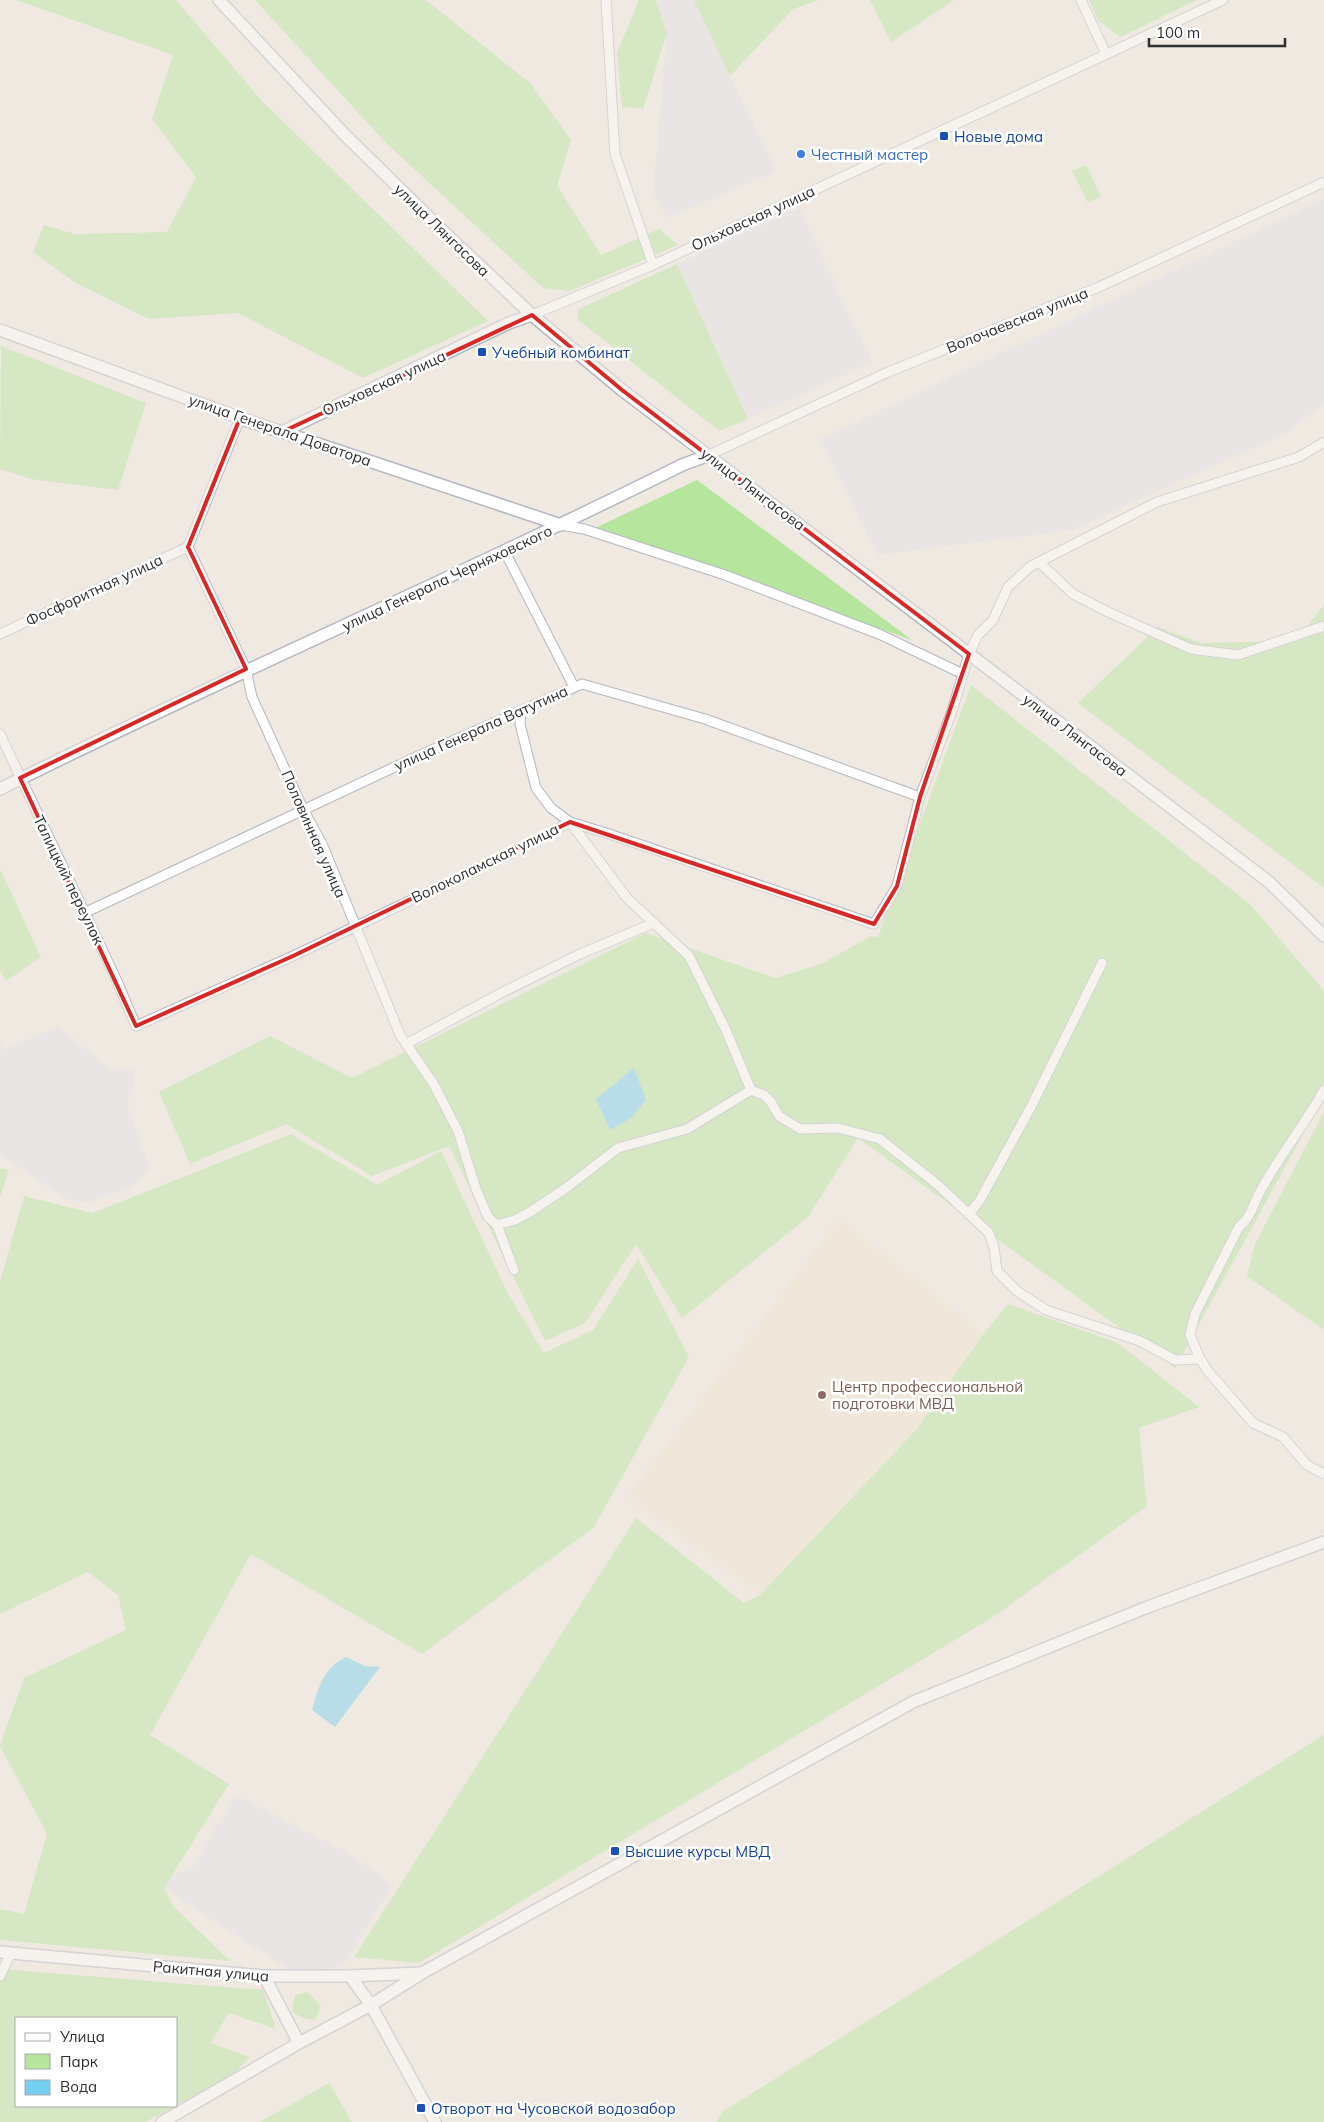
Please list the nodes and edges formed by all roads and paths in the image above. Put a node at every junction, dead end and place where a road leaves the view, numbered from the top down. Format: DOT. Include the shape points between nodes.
graph roads {
  1 [pos="219,0"];
  2 [pos="606,0"];
  3 [pos="1080,0"];
  4 [pos="1223,0"];
  5 [pos="1106,54"];
  6 [pos="1324,182"];
  7 [pos="653,265"];
  8 [pos="532,315"];
  9 [pos="0,330"];
  10 [pos="240,418"];
  11 [pos="282,432"];
  12 [pos="1324,442"];
  13 [pos="709,454"];
  14 [pos="561,525"];
  15 [pos="188,547"];
  16 [pos="505,552"];
  17 [pos="1039,562"];
  18 [pos="1324,626"];
  19 [pos="0,634"];
  20 [pos="969,654"];
  21 [pos="246,669"];
  22 [pos="963,674"];
  23 [pos="574,687"];
  24 [pos="521,711"];
  25 [pos="0,734"];
  26 [pos="20,778"];
  27 [pos="0,789"];
  28 [pos="920,797"];
  29 [pos="303,809"];
  30 [pos="570,822"];
  31 [pos="84,913"];
  32 [pos="654,924"];
  33 [pos="355,926"];
  34 [pos="1324,936"];
  35 [pos="1102,963"];
  36 [pos="136,1026"];
  37 [pos="406,1044"];
  38 [pos="751,1090"];
  39 [pos="1324,1090"];
  40 [pos="969,1214"];
  41 [pos="497,1225"];
  42 [pos="514,1270"];
  43 [pos="1200,1360"];
  44 [pos="1324,1474"];
  45 [pos="1324,1542"];
  46 [pos="5,1953"];
  47 [pos="422,1973"];
  48 [pos="0,1976"];
  49 [pos="264,1976"];
  50 [pos="350,1976"];
  51 [pos="371,2004"];
  52 [pos="299,2043"];
  53 [pos="162,2122"];
  54 [pos="435,2122"];
  1 -- 8 [label="street, улица Лянгасова" via="345,135"];
  2 -- 7 [label="street" via="615,154"];
  3 -- 5 [label="street"];
  4 -- 5 [label="street, Ольховская улица"];
  5 -- 7 [label="street, Ольховская улица"];
  6 -- 13 [label="street, Волочаевская улица" via="1099,287 886,373"];
  7 -- 8 [label="street, Ольховская улица"];
  8 -- 11 [label="street, Ольховская улица"];
  8 -- 13 [label="street, улица Лянгасова" via="622,390"];
  9 -- 10 [label="street, улица Генерала Доватора"];
  10 -- 11 [label="street, улица Генерала Доватора"];
  10 -- 15 [label="street"];
  11 -- 14 [label="street, улица Генерала Доватора"];
  12 -- 17 [label="street" via="1299,457 1157,502"];
  13 -- 14 [label="street"];
  13 -- 20 [label="street, улица Лянгасова"];
  14 -- 16 [label="street, улица Генерала Черняховского"];
  14 -- 22 [label="street, улица Генерала Черняховского" via="584,529 725,576 879,634"];
  15 -- 19 [label="street, Фосфоритная улица"];
  15 -- 21 [label="street, Половинная улица"];
  16 -- 21 [label="street, улица Генерала Черняховского"];
  16 -- 23 [label="street"];
  17 -- 18 [label="street" via="1073,594 1191,649 1238,655"];
  17 -- 20 [label="street" via="1008,587 993,620 978,635"];
  20 -- 22 [label="street"];
  20 -- 34 [label="street, улица Лянгасова" via="1270,882"];
  21 -- 26 [label="street, улица Генерала Черняховского"];
  21 -- 29 [label="street, Половинная улица" via="252,697"];
  22 -- 28 [label="street"];
  23 -- 24 [label="street, улица Генерала Ватутина"];
  23 -- 28 [label="street, улица Генерала Ватутина" via="582,684 705,719"];
  24 -- 29 [label="street, улица Генерала Ватутина"];
  24 -- 30 [label="street" via="520,724 536,788 552,808"];
  25 -- 26 [label="street, Талицкий переулок"];
  26 -- 27 [label="street, улица Генерала Черняховского"];
  26 -- 31 [label="street, Талицкий переулок"];
  28 -- 30 [label="street, Волоколамская улица" via="897,886 874,924"];
  29 -- 31 [label="street, улица Генерала Ватутина"];
  29 -- 33 [label="street, Половинная улица" via="323,846"];
  30 -- 32 [label="street" via="627,898"];
  30 -- 33 [label="street, Волоколамская улица"];
  31 -- 36 [label="street, Талицкий переулок"];
  32 -- 37 [label="street" via="580,954"];
  32 -- 38 [label="street" via="689,956"];
  33 -- 36 [label="street, Волоколамская улица"];
  33 -- 37 [label="street, Половинная улица"];
  35 -- 40 [label="street" via="1032,1104 980,1200"];
  37 -- 41 [label="street, Половинная улица" via="458,1131 476,1189 488,1217"];
  38 -- 40 [label="street" via="764,1095 779,1116 800,1129 838,1128 880,1139"];
  38 -- 41 [label="street" via="686,1129 618,1148 530,1212"];
  39 -- 43 [label="street" via="1260,1190 1248,1220 1239,1227 1195,1314 1190,1335"];
  40 -- 43 [label="street" via="988,1233 994,1247 997,1270 1017,1291 1046,1310 1140,1341 1175,1360"];
  41 -- 42 [label="street, Половинная улица"];
  43 -- 44 [label="street" via="1253,1423 1283,1437 1307,1465"];
  45 -- 47 [label="street" via="1145,1608 913,1702"];
  46 -- 48 [label="street"];
  46 -- 49 [label="street, Ракитная улица"];
  47 -- 50 [label="street, Ракитная улица"];
  47 -- 51 [label="street"];
  49 -- 50 [label="street, Ракитная улица"];
  49 -- 52 [label="street"];
  50 -- 51 [label="street"];
  51 -- 52 [label="street"];
  51 -- 54 [label="street"];
  52 -- 53 [label="street"];
}
